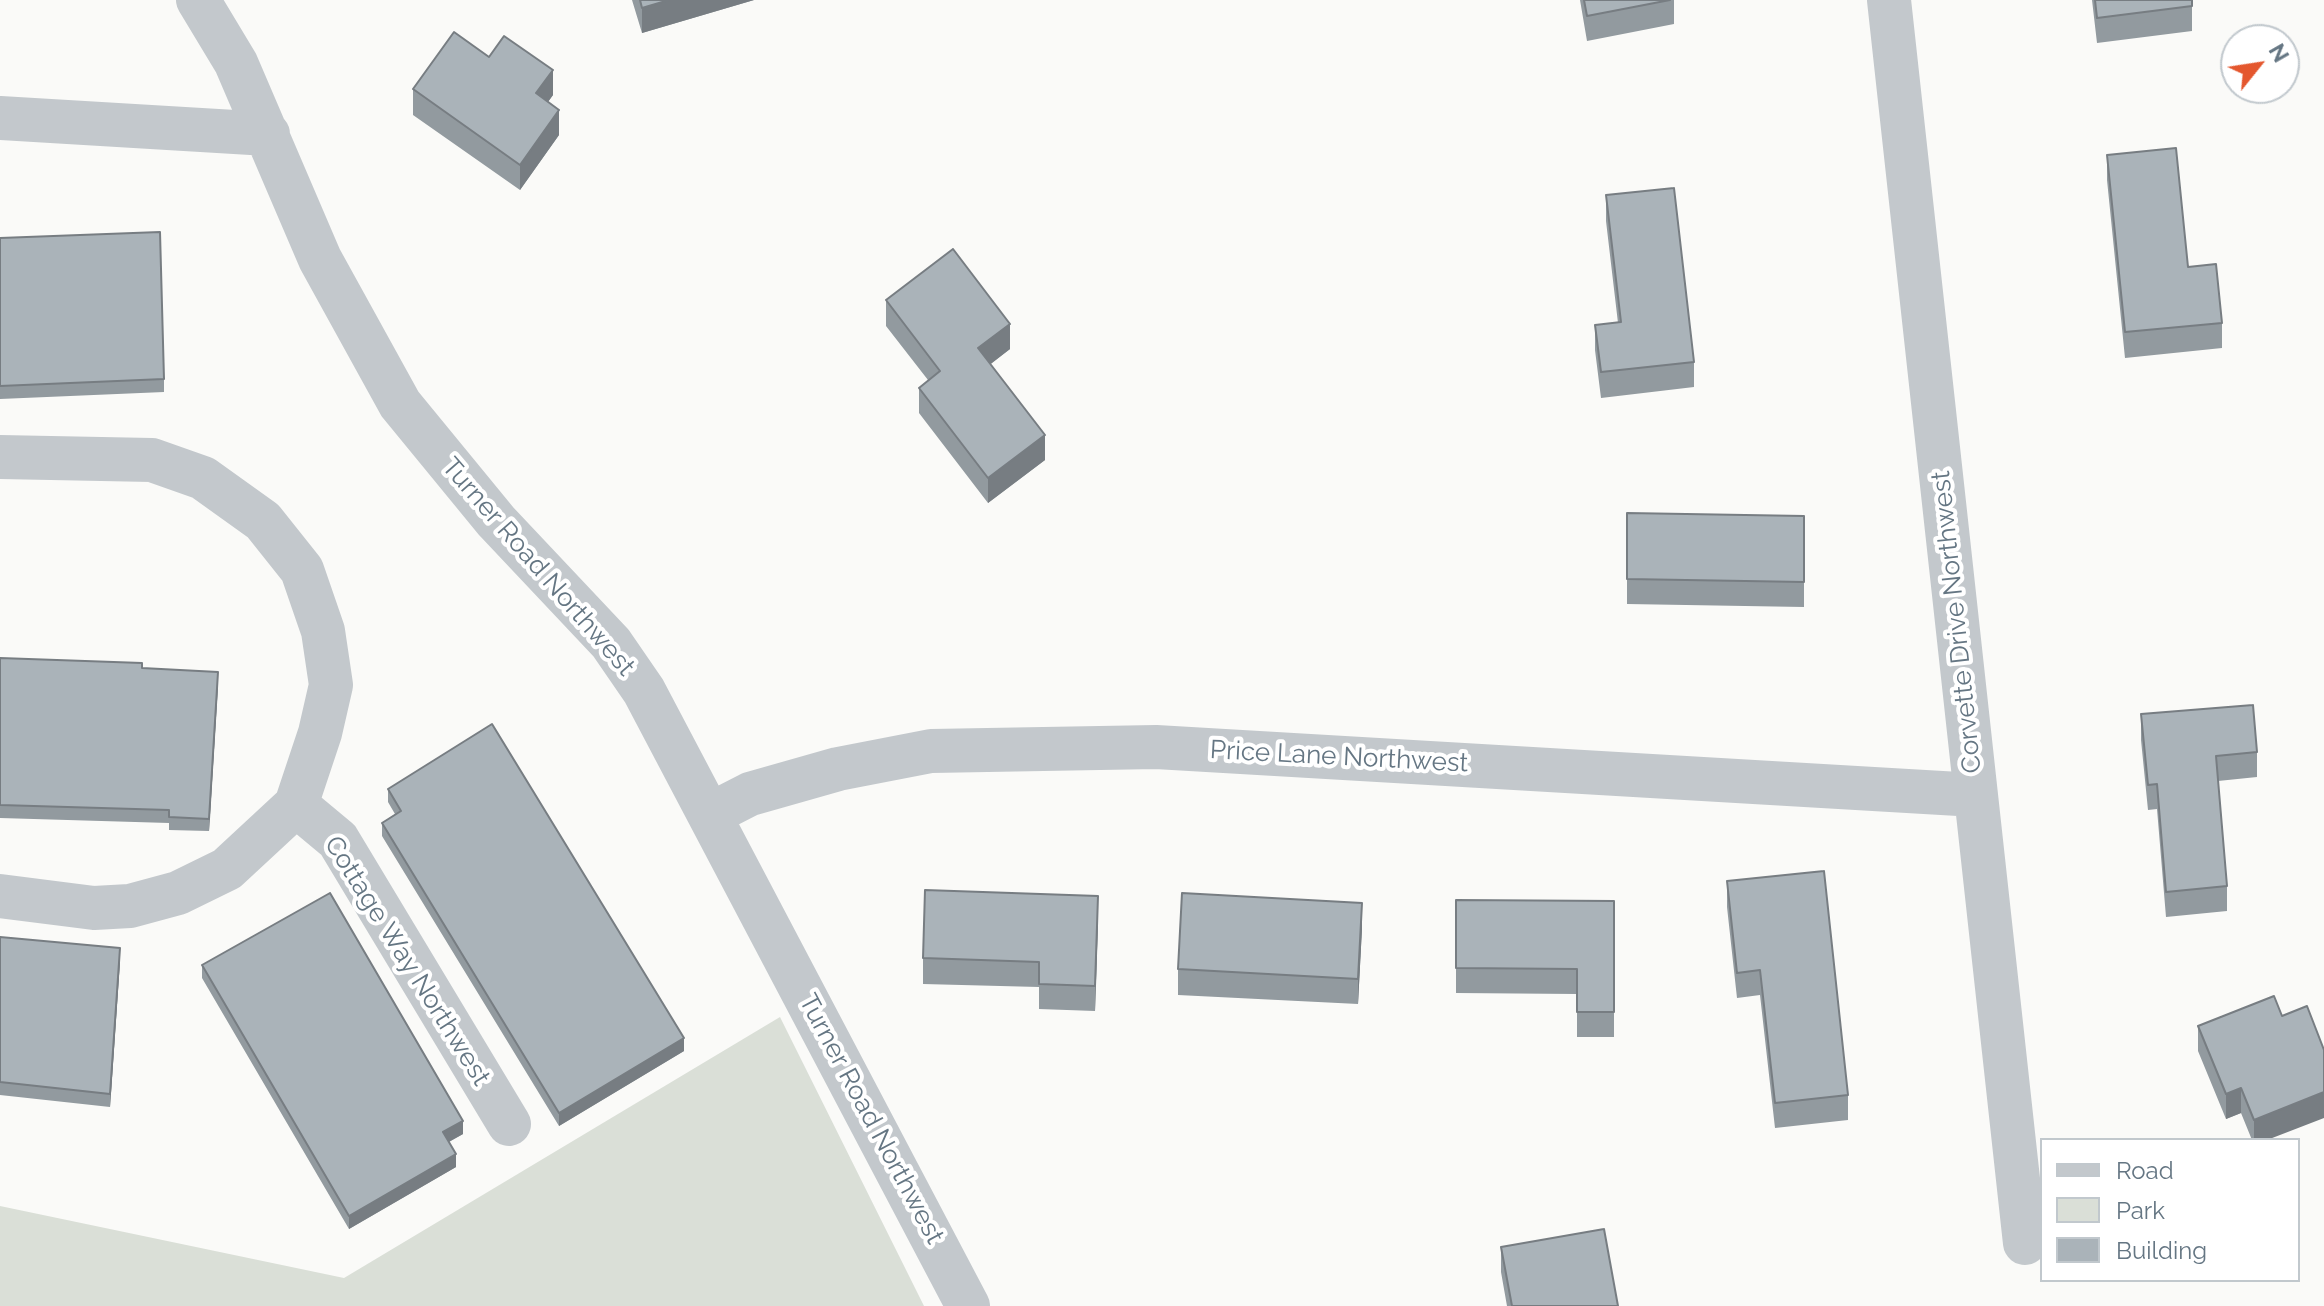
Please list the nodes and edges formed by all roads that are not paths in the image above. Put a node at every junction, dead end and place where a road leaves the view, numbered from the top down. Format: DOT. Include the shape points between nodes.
graph roads {
  1 [pos="198,0"];
  2 [pos="1889,0"];
  3 [pos="0,118"];
  4 [pos="268,134"];
  5 [pos="0,457"];
  6 [pos="1976,795"];
  7 [pos="296,805"];
  8 [pos="711,814"];
  9 [pos="0,896"];
  10 [pos="509,1124"];
  11 [pos="2025,1243"];
  12 [pos="968,1306"];
  1 -- 4 [label="street, Turner Road Northwest" via="236,63"];
  2 -- 6 [label="street, Corvette Drive Northwest"];
  3 -- 4 [label="street"];
  4 -- 8 [label="street, Turner Road Northwest" via="320,259 400,404 496,521 611,643 644,691"];
  5 -- 7 [label="street" via="152,460 203,478 263,521 302,570 323,631 331,685"];
  6 -- 8 [label="street, Price Lane Northwest" via="1141,747 931,751 750,794"];
  6 -- 11 [label="street, Corvette Drive Northwest"];
  7 -- 9 [label="street" via="227,869 178,893 130,906 94,908"];
  7 -- 10 [label="street, Cottage Way Northwest" via="338,840"];
  8 -- 12 [label="street, Turner Road Northwest"];
}
